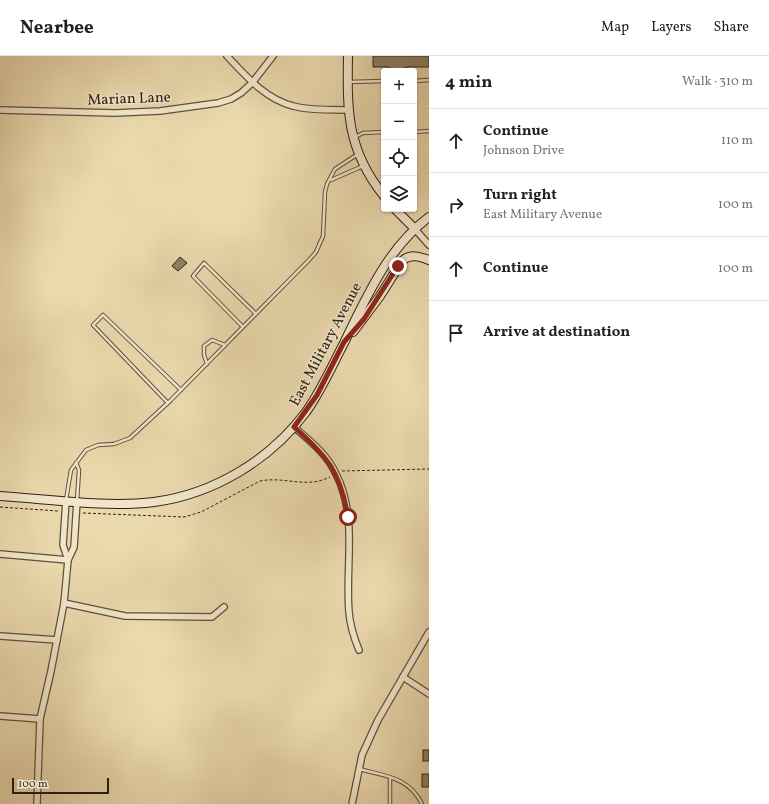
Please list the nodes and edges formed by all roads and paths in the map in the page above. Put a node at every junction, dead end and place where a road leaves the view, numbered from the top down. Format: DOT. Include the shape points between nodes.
graph roads {
  1 [pos="227,56"];
  2 [pos="273,56"];
  3 [pos="348,56"];
  4 [pos="429,80"];
  5 [pos="381,81"];
  6 [pos="417,81"];
  7 [pos="348,82"];
  8 [pos="252,83"];
  9 [pos="0,110"];
  10 [pos="348,110"];
  11 [pos="429,131"];
  12 [pos="381,132"];
  13 [pos="417,132"];
  14 [pos="352,138"];
  15 [pos="358,154"];
  16 [pos="364,164"];
  17 [pos="330,180"];
  18 [pos="381,191"];
  19 [pos="398,212"];
  20 [pos="429,217"];
  21 [pos="414,228"];
  22 [pos="429,245"];
  23 [pos="429,260"];
  24 [pos="256,314"];
  25 [pos="244,327"];
  26 [pos="344,342"];
  27 [pos="225,346"];
  28 [pos="206,364"];
  29 [pos="181,390"];
  30 [pos="168,403"];
  31 [pos="294,427"];
  32 [pos="76,462"];
  33 [pos="429,469"];
  34 [pos="336,473"];
  35 [pos="0,496"];
  36 [pos="66,500"];
  37 [pos="77,502"];
  38 [pos="0,507"];
  39 [pos="65,512"];
  40 [pos="76,513"];
  41 [pos="0,554"];
  42 [pos="68,560"];
  43 [pos="64,602"];
  44 [pos="224,607"];
  45 [pos="429,632"];
  46 [pos="0,636"];
  47 [pos="57,640"];
  48 [pos="358,650"];
  49 [pos="403,677"];
  50 [pos="429,694"];
  51 [pos="0,716"];
  52 [pos="40,719"];
  53 [pos="359,768"];
  54 [pos="390,778"];
  55 [pos="37,804"];
  56 [pos="352,804"];
  57 [pos="390,804"];
  58 [pos="422,804"];
  1 -- 8 [label="street"];
  2 -- 8 [label="street, Marian Lane"];
  3 -- 7 [label="main road"];
  4 -- 6 [label="lane"];
  5 -- 7 [label="lane"];
  7 -- 10 [label="main road"];
  8 -- 9 [label="street, Marian Lane" via="231,99 218,103 160,111 115,114"];
  8 -- 10 [label="street" via="278,101 293,107"];
  10 -- 14 [label="main road"];
  11 -- 13 [label="lane"];
  12 -- 14 [label="lane" via="363,133"];
  14 -- 15 [label="main road"];
  15 -- 16 [label="main road"];
  15 -- 17 [label="lane" via="335,169"];
  16 -- 17 [label="lane"];
  16 -- 18 [label="main road"];
  17 -- 24 [label="lane" via="324,192 323,236 316,252"];
  19 -- 21 [label="main road"];
  20 -- 21 [label="main road, East Military Avenue"];
  21 -- 22 [label="street"];
  21 -- 26 [label="main road, East Military Avenue" via="401,241 380,271"];
  23 -- 26 [label="main road" via="414,256 402,261 364,319"];
  24 -- 25 [label="lane"];
  24 -- 25 [label="lane" via="204,263 193,276"];
  25 -- 27 [label="lane"];
  26 -- 31 [label="main road, East Military Avenue" via="317,395"];
  27 -- 28 [label="lane"];
  27 -- 28 [label="lane" via="212,340 204,346"];
  28 -- 29 [label="lane"];
  29 -- 30 [label="lane"];
  29 -- 30 [label="lane" via="103,315 93,325"];
  30 -- 32 [label="lane" via="130,438 86,450"];
  31 -- 34 [label="street" via="327,458"];
  31 -- 37 [label="main road, East Military Avenue" via="270,450 239,472 190,494 146,503"];
  32 -- 36 [label="lane" via="70,470"];
  32 -- 37 [label="lane" via="79,470"];
  33 -- 34 [label="path" via="352,470"];
  34 -- 40 [label="path" via="315,483 268,479 260,481 201,512 184,517"];
  34 -- 48 [label="street" via="348,517 349,612"];
  35 -- 36 [label="main road, East Military Avenue"];
  36 -- 37 [label="main road, East Military Avenue"];
  36 -- 39 [label="street"];
  37 -- 40 [label="street"];
  38 -- 39 [label="path"];
  39 -- 42 [label="street" via="63,545"];
  40 -- 42 [label="street" via="74,547"];
  41 -- 42 [label="street"];
  42 -- 43 [label="street"];
  43 -- 44 [label="street" via="125,616 212,616"];
  43 -- 47 [label="street"];
  45 -- 49 [label="street"];
  46 -- 47 [label="street"];
  47 -- 52 [label="street"];
  49 -- 50 [label="street"];
  49 -- 53 [label="street" via="378,720"];
  51 -- 52 [label="street"];
  52 -- 55 [label="street"];
  53 -- 54 [label="lane"];
  53 -- 56 [label="street"];
  54 -- 57 [label="lane"];
  54 -- 58 [label="lane" via="406,783"];
}
